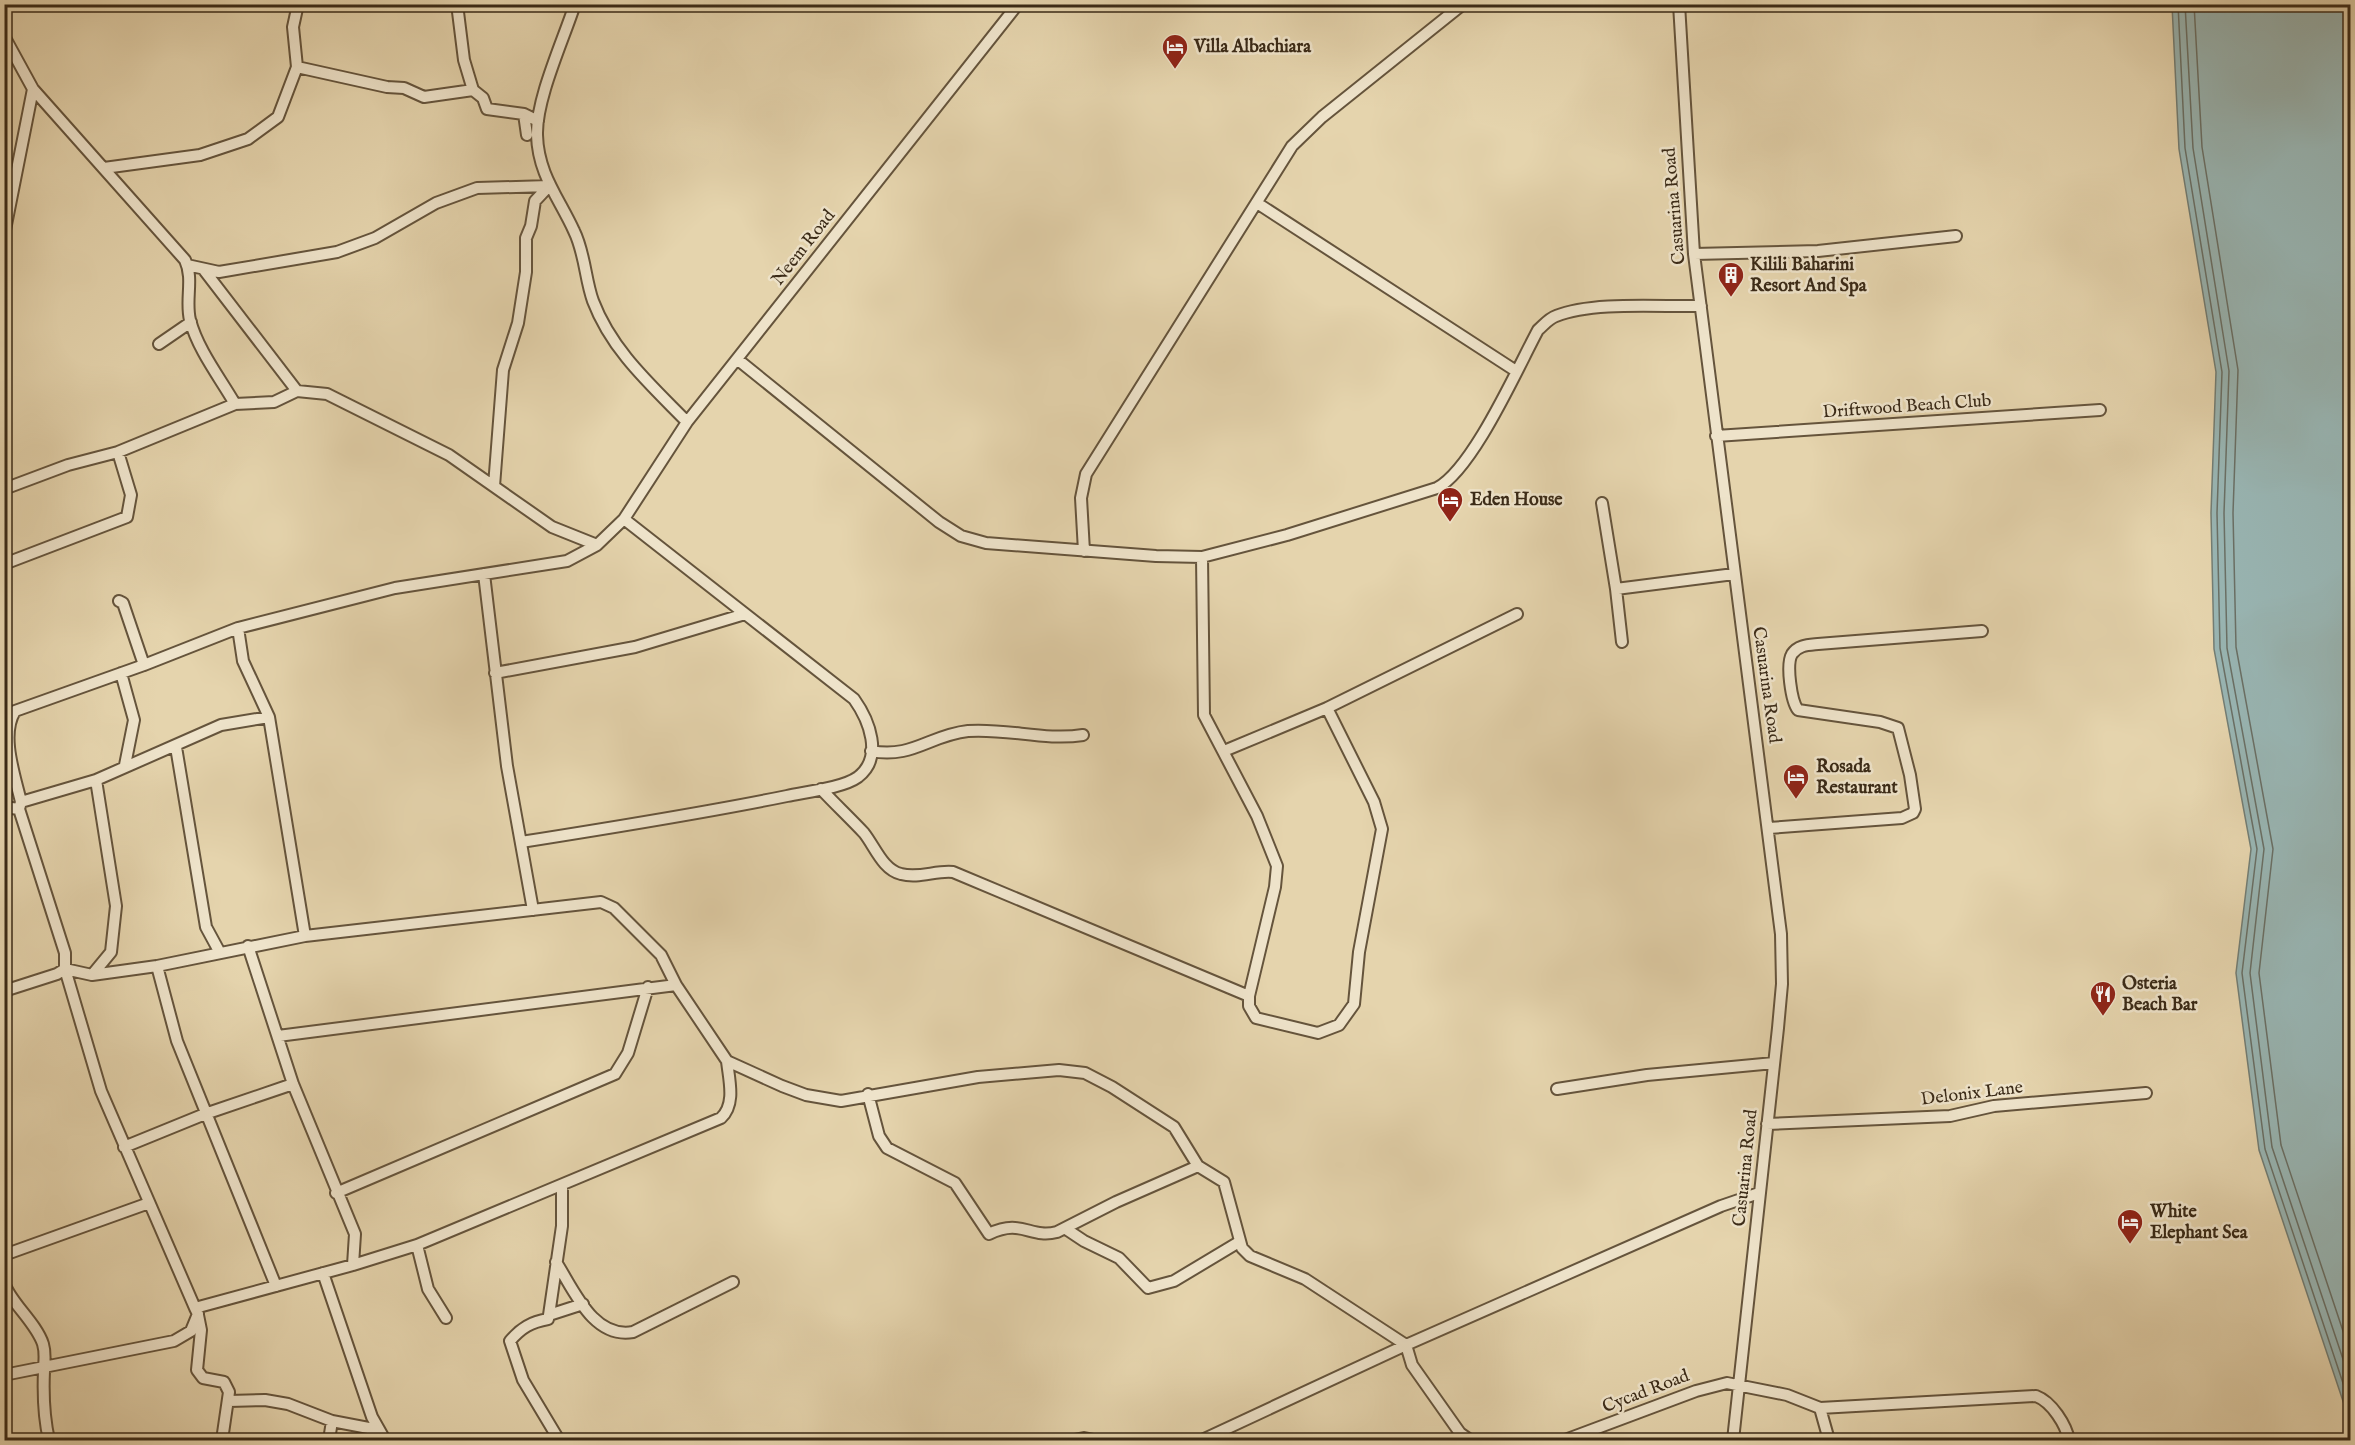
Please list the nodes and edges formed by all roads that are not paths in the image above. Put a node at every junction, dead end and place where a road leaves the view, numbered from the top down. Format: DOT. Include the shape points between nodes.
graph roads {
  1 [pos="298,4"];
  2 [pos="457,4"];
  3 [pos="575,4"];
  4 [pos="1018,4"];
  5 [pos="1463,4"];
  6 [pos="1678,4"];
  7 [pos="4,36"];
  8 [pos="297,67"];
  9 [pos="33,89"];
  10 [pos="473,90"];
  11 [pos="524,114"];
  12 [pos="538,121"];
  13 [pos="527,135"];
  14 [pos="104,168"];
  15 [pos="549,186"];
  16 [pos="1257,203"];
  17 [pos="4,235"];
  18 [pos="1956,236"];
  19 [pos="1694,254"];
  20 [pos="187,265"];
  21 [pos="204,270"];
  22 [pos="1701,306"];
  23 [pos="191,322"];
  24 [pos="159,344"];
  25 [pos="737,359"];
  26 [pos="1516,371"];
  27 [pos="297,391"];
  28 [pos="236,404"];
  29 [pos="2100,410"];
  30 [pos="687,422"];
  31 [pos="1716,436"];
  32 [pos="118,452"];
  33 [pos="494,486"];
  34 [pos="4,489"];
  35 [pos="1602,502"];
  36 [pos="624,519"];
  37 [pos="597,545"];
  38 [pos="1084,551"];
  39 [pos="1202,557"];
  40 [pos="4,564"];
  41 [pos="484,574"];
  42 [pos="1734,574"];
  43 [pos="1616,589"];
  44 [pos="119,601"];
  45 [pos="745,614"];
  46 [pos="1517,614"];
  47 [pos="238,628"];
  48 [pos="1982,630"];
  49 [pos="1622,642"];
  50 [pos="144,665"];
  51 [pos="121,673"];
  52 [pos="495,673"];
  53 [pos="1327,708"];
  54 [pos="269,717"];
  55 [pos="1083,735"];
  56 [pos="176,747"];
  57 [pos="872,751"];
  58 [pos="1224,751"];
  59 [pos="125,765"];
  60 [pos="96,780"];
  61 [pos="821,789"];
  62 [pos="20,806"];
  63 [pos="4,807"];
  64 [pos="1769,828"];
  65 [pos="521,842"];
  66 [pos="533,910"];
  67 [pos="305,936"];
  68 [pos="249,946"];
  69 [pos="219,951"];
  70 [pos="156,966"];
  71 [pos="66,969"];
  72 [pos="92,975"];
  73 [pos="675,985"];
  74 [pos="648,987"];
  75 [pos="4,991"];
  76 [pos="1248,996"];
  77 [pos="278,1036"];
  78 [pos="727,1061"];
  79 [pos="1774,1063"];
  80 [pos="293,1084"];
  81 [pos="1557,1089"];
  82 [pos="2146,1093"];
  83 [pos="868,1094"];
  84 [pos="205,1114"];
  85 [pos="1767,1124"];
  86 [pos="124,1147"];
  87 [pos="1198,1166"];
  88 [pos="562,1187"];
  89 [pos="336,1193"];
  90 [pos="1759,1193"];
  91 [pos="149,1203"];
  92 [pos="1066,1229"];
  93 [pos="1239,1242"];
  94 [pos="417,1245"];
  95 [pos="4,1254"];
  96 [pos="556,1262"];
  97 [pos="353,1265"];
  98 [pos="323,1273"];
  99 [pos="4,1282"];
  100 [pos="733,1282"];
  101 [pos="276,1286"];
  102 [pos="583,1304"];
  103 [pos="197,1311"];
  104 [pos="549,1315"];
  105 [pos="446,1318"];
  106 [pos="1406,1345"];
  107 [pos="44,1368"];
  108 [pos="4,1375"];
  109 [pos="1740,1385"];
  110 [pos="229,1401"];
  111 [pos="1820,1408"];
  112 [pos="332,1421"];
  113 [pos="379,1430"];
  114 [pos="48,1440"];
  115 [pos="222,1440"];
  116 [pos="329,1440"];
  117 [pos="385,1440"];
  118 [pos="559,1440"];
  119 [pos="1074,1440"];
  120 [pos="1094,1440"];
  121 [pos="1202,1440"];
  122 [pos="1470,1440"];
  123 [pos="1565,1440"];
  124 [pos="1733,1440"];
  125 [pos="1829,1440"];
  126 [pos="2069,1440"];
  1 -- 8 [label="street" via="293,27"];
  2 -- 10 [label="street" via="464,60"];
  3 -- 12 [label="street"];
  4 -- 25 [label="street, Neem Road"];
  5 -- 16 [label="street" via="1307,130 1292,146"];
  6 -- 19 [label="street, Casuarina Road"];
  7 -- 9 [label="street"];
  8 -- 10 [label="street" via="405,88 424,97"];
  8 -- 14 [label="street" via="278,117 248,139 200,155"];
  9 -- 14 [label="street"];
  9 -- 17 [label="street"];
  10 -- 11 [label="street" via="488,109"];
  11 -- 12 [label="street"];
  11 -- 13 [label="street"];
  12 -- 15 [label="street" via="539,160"];
  14 -- 20 [label="street"];
  15 -- 21 [label="street" via="477,188 436,203 375,238 337,252 219,272"];
  15 -- 30 [label="street" via="576,235 599,316 627,361"];
  15 -- 33 [label="street" via="535,201 526,238 526,272 518,322 503,370"];
  16 -- 26 [label="street"];
  16 -- 38 [label="street" via="1086,474 1081,498"];
  18 -- 19 [label="street" via="1829,251"];
  19 -- 22 [label="street, Casuarina Road"];
  20 -- 21 [label="street"];
  20 -- 23 [label="street"];
  21 -- 27 [label="street"];
  22 -- 26 [label="street" via="1617,307 1557,316 1538,330"];
  22 -- 31 [label="street, Casuarina Road"];
  23 -- 24 [label="street"];
  23 -- 28 [label="street" via="202,349"];
  25 -- 30 [label="street, Neem Road"];
  25 -- 38 [label="street" via="950,530 986,543"];
  26 -- 39 [label="street" via="1469,456 1449,481 1287,535"];
  27 -- 28 [label="street" via="274,402"];
  27 -- 33 [label="street" via="327,394 397,427"];
  28 -- 32 [label="street"];
  29 -- 31 [label="street, Driftwood Beach Club"];
  30 -- 36 [label="street, Neem Road"];
  31 -- 42 [label="street, Casuarina Road"];
  32 -- 34 [label="street" via="68,465"];
  32 -- 40 [label="street" via="131,495 127,517"];
  33 -- 37 [label="street" via="552,526"];
  35 -- 43 [label="street"];
  36 -- 37 [label="street, Neem Road"];
  36 -- 45 [label="street"];
  37 -- 41 [label="street, Neem Road" via="567,561"];
  38 -- 39 [label="street"];
  39 -- 58 [label="street" via="1203,710"];
  41 -- 47 [label="street, Neem Road" via="395,588"];
  41 -- 52 [label="street"];
  42 -- 43 [label="street"];
  42 -- 64 [label="street, Casuarina Road"];
  43 -- 49 [label="street"];
  44 -- 50 [label="street"];
  45 -- 52 [label="street" via="635,647"];
  45 -- 57 [label="street" via="854,699 869,723"];
  46 -- 53 [label="street"];
  47 -- 50 [label="street, Neem Road"];
  47 -- 54 [label="street" via="243,661"];
  48 -- 64 [label="street" via="1804,645 1792,654 1792,697 1797,710 1898,728 1915,801 1913,813 1902,818"];
  50 -- 51 [label="street, Neem Road"];
  51 -- 59 [label="street" via="134,720"];
  51 -- 62 [label="street, Neem Road" via="15,711 8,744"];
  52 -- 65 [label="street"];
  53 -- 58 [label="street"];
  53 -- 76 [label="street" via="1374,802 1382,829 1359,952 1354,1004 1339,1025 1318,1033 1256,1018"];
  54 -- 56 [label="street" via="221,725"];
  54 -- 67 [label="street"];
  55 -- 57 [label="street" via="969,731 897,753"];
  56 -- 59 [label="street"];
  56 -- 69 [label="street" via="206,927"];
  57 -- 61 [label="street" via="857,778"];
  58 -- 76 [label="street" via="1277,866"];
  59 -- 60 [label="street"];
  60 -- 62 [label="street"];
  60 -- 72 [label="street" via="116,906 111,951"];
  61 -- 65 [label="street"];
  61 -- 76 [label="street" via="864,834 889,868 901,874 953,872"];
  62 -- 63 [label="street"];
  62 -- 71 [label="street" via="66,953"];
  64 -- 79 [label="street, Casuarina Road" via="1782,956"];
  65 -- 66 [label="street"];
  66 -- 67 [label="street"];
  66 -- 73 [label="street" via="594,902 608,904 661,955"];
  67 -- 68 [label="street"];
  68 -- 69 [label="street"];
  68 -- 77 [label="street"];
  69 -- 70 [label="street"];
  70 -- 72 [label="street"];
  70 -- 84 [label="street" via="177,1041"];
  71 -- 72 [label="street"];
  71 -- 75 [label="street"];
  71 -- 86 [label="street" via="92,1065"];
  73 -- 74 [label="street"];
  73 -- 78 [label="street"];
  74 -- 77 [label="street"];
  74 -- 89 [label="street" via="628,1053 615,1074"];
  77 -- 80 [label="street"];
  78 -- 83 [label="street" via="806,1095 841,1101"];
  78 -- 88 [label="street" via="731,1095 727,1112 721,1118"];
  79 -- 81 [label="street"];
  79 -- 85 [label="street, Casuarina Road"];
  80 -- 84 [label="street"];
  80 -- 89 [label="street"];
  82 -- 85 [label="street, Delonix Lane" via="1994,1106 1950,1116"];
  83 -- 87 [label="street" via="978,1077 1059,1070 1085,1073 1174,1127"];
  83 -- 92 [label="street" via="886,1148 955,1183 989,1234 1005,1226 1049,1234"];
  84 -- 86 [label="street"];
  84 -- 101 [label="street"];
  85 -- 90 [label="street, Casuarina Road"];
  86 -- 91 [label="street"];
  87 -- 92 [label="street"];
  87 -- 93 [label="street" via="1224,1182"];
  88 -- 94 [label="street"];
  88 -- 96 [label="street" via="562,1226"];
  89 -- 97 [label="street" via="355,1234"];
  90 -- 106 [label="street" via="1721,1206"];
  90 -- 109 [label="street, Casuarina Road"];
  91 -- 95 [label="street"];
  91 -- 103 [label="street"];
  92 -- 93 [label="street" via="1119,1258 1148,1288 1174,1281"];
  93 -- 106 [label="street" via="1250,1256 1305,1280"];
  94 -- 97 [label="street"];
  94 -- 105 [label="street" via="428,1289"];
  96 -- 102 [label="street"];
  96 -- 104 [label="street"];
  97 -- 98 [label="street"];
  98 -- 101 [label="street"];
  98 -- 113 [label="street"];
  99 -- 107 [label="street" via="38,1333 46,1357"];
  100 -- 102 [label="street" via="622,1334 612,1333 599,1324"];
  101 -- 103 [label="street"];
  102 -- 104 [label="street"];
  103 -- 107 [label="street" via="191,1330 174,1341"];
  103 -- 110 [label="street" via="201,1330 196,1370 203,1378 226,1385"];
  104 -- 118 [label="street" via="548,1319 525,1326 510,1341 523,1380"];
  106 -- 121 [label="street"];
  106 -- 122 [label="street" via="1412,1365 1460,1433"];
  107 -- 108 [label="street"];
  107 -- 114 [label="street"];
  109 -- 111 [label="street, Cycad Road" via="1787,1395"];
  109 -- 123 [label="street, Cycad Road" via="1727,1383 1696,1391"];
  109 -- 124 [label="street, Casuarina Road"];
  110 -- 112 [label="street" via="288,1404"];
  110 -- 115 [label="street"];
  111 -- 125 [label="street"];
  111 -- 126 [label="street" via="2036,1396 2048,1403"];
  112 -- 113 [label="street"];
  112 -- 116 [label="street"];
  113 -- 117 [label="street"];
  119 -- 120 [label="street"];
}
